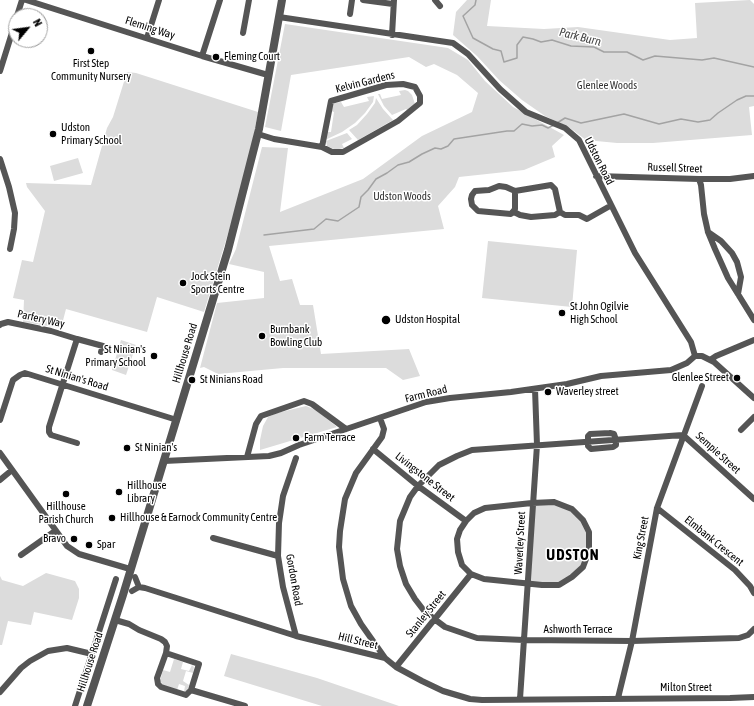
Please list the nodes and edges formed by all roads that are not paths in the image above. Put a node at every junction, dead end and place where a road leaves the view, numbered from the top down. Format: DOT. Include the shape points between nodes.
graph roads {
  1 [pos="26,0"];
  2 [pos="159,0"];
  3 [pos="220,0"];
  4 [pos="249,0"];
  5 [pos="282,0"];
  6 [pos="352,0"];
  7 [pos="363,0"];
  8 [pos="435,0"];
  9 [pos="394,2"];
  10 [pos="440,6"];
  11 [pos="350,14"];
  12 [pos="279,17"];
  13 [pos="243,33"];
  14 [pos="392,35"];
  15 [pos="147,38"];
  16 [pos="8,46"];
  17 [pos="202,56"];
  18 [pos="0,71"];
  19 [pos="268,75"];
  20 [pos="258,134"];
  21 [pos="322,147"];
  22 [pos="0,159"];
  23 [pos="596,176"];
  24 [pos="754,176"];
  25 [pos="699,179"];
  26 [pos="515,191"];
  27 [pos="610,206"];
  28 [pos="514,212"];
  29 [pos="560,212"];
  30 [pos="708,232"];
  31 [pos="10,249"];
  32 [pos="738,294"];
  33 [pos="754,320"];
  34 [pos="0,325"];
  35 [pos="77,339"];
  36 [pos="754,340"];
  37 [pos="101,352"];
  38 [pos="694,356"];
  39 [pos="710,360"];
  40 [pos="62,384"];
  41 [pos="702,386"];
  42 [pos="535,388"];
  43 [pos="754,398"];
  44 [pos="754,417"];
  45 [pos="380,418"];
  46 [pos="0,420"];
  47 [pos="176,420"];
  48 [pos="346,429"];
  49 [pos="741,430"];
  50 [pos="683,435"];
  51 [pos="77,443"];
  52 [pos="537,445"];
  53 [pos="373,449"];
  54 [pos="0,453"];
  55 [pos="247,458"];
  56 [pos="296,458"];
  57 [pos="164,461"];
  58 [pos="12,470"];
  59 [pos="0,480"];
  60 [pos="418,486"];
  61 [pos="754,499"];
  62 [pos="532,503"];
  63 [pos="657,508"];
  64 [pos="466,521"];
  65 [pos="55,531"];
  66 [pos="213,538"];
  67 [pos="21,555"];
  68 [pos="278,556"];
  69 [pos="130,569"];
  70 [pos="471,574"];
  71 [pos="135,577"];
  72 [pos="116,579"];
  73 [pos="528,584"];
  74 [pos="139,587"];
  75 [pos="132,591"];
  76 [pos="754,593"];
  77 [pos="114,620"];
  78 [pos="434,620"];
  79 [pos="754,629"];
  80 [pos="296,636"];
  81 [pos="524,640"];
  82 [pos="632,641"];
  83 [pos="166,653"];
  84 [pos="92,654"];
  85 [pos="385,658"];
  86 [pos="396,667"];
  87 [pos="191,690"];
  88 [pos="0,692"];
  89 [pos="754,697"];
  90 [pos="618,698"];
  91 [pos="520,699"];
  92 [pos="75,706"];
  93 [pos="87,706"];
  94 [pos="245,706"];
  1 -- 15 [label="street, Fleming Way"];
  2 -- 15 [label="street"];
  3 -- 17 [label="street"];
  4 -- 13 [label="street"];
  5 -- 12 [label="street, Hillhouse Road"];
  6 -- 11 [label="street"];
  7 -- 9 [label="street"];
  8 -- 10 [label="street"];
  9 -- 14 [label="street"];
  12 -- 14 [label="street, Udston Road"];
  12 -- 19 [label="street, Hillhouse Road"];
  14 -- 23 [label="street, Udston Road" via="453,43 468,54 500,89 526,112 565,128 579,140"];
  15 -- 17 [label="street, Fleming Way"];
  16 -- 18 [label="street"];
  17 -- 19 [label="street, Fleming Way"];
  19 -- 20 [label="street, Hillhouse Road"];
  20 -- 21 [label="street, Kelvin Gardens"];
  20 -- 47 [label="street, Hillhouse Road" via="228,250"];
  21 -- 21 [label="street, Kelvin Gardens" via="331,101 386,85 403,84 415,88 420,96 420,103 398,121 343,152 332,152"];
  22 -- 31 [label="street" via="15,213"];
  23 -- 25 [label="street, Russell Street"];
  23 -- 27 [label="street, Udston Road"];
  24 -- 25 [label="street, Russell Street"];
  25 -- 30 [label="street"];
  26 -- 28 [label="street"];
  26 -- 28 [label="street" via="500,186 475,191 471,199 472,205 478,211 511,214"];
  26 -- 29 [label="street" via="551,185 555,189"];
  27 -- 29 [label="street" via="587,219"];
  27 -- 38 [label="street, Udston Road" via="635,253 691,342"];
  28 -- 29 [label="street" via="531,217 555,215"];
  30 -- 32 [label="street" via="728,278"];
  30 -- 32 [label="street" via="721,241 737,262 741,277"];
  32 -- 33 [label="street"];
  34 -- 35 [label="street, Parfery Way" via="8,322"];
  35 -- 37 [label="street, Parfery Way" via="103,346"];
  35 -- 40 [label="street"];
  36 -- 39 [label="street"];
  38 -- 39 [label="street"];
  38 -- 42 [label="street, Farm Road" via="687,363 671,370 601,376"];
  39 -- 43 [label="street"];
  40 -- 46 [label="street, St Ninian's Road" via="25,373 20,375 13,380"];
  40 -- 47 [label="street, St Ninian's Road"];
  40 -- 51 [label="street" via="49,432 51,435"];
  41 -- 50 [label="street, King Street"];
  42 -- 45 [label="street, Farm Road" via="426,402"];
  42 -- 52 [label="street, Waverley Street"];
  44 -- 49 [label="street"];
  45 -- 48 [label="street, Farm Road"];
  45 -- 53 [label="street" via="384,430"];
  47 -- 57 [label="street, Hillhouse Road"];
  48 -- 55 [label="street, Farm Road" via="281,453"];
  48 -- 55 [label="street" via="304,401 261,416 256,424"];
  50 -- 52 [label="street, Sempie Street"];
  50 -- 61 [label="street, Sempie Street"];
  50 -- 63 [label="street, King Street"];
  52 -- 60 [label="street, Sempie Street" via="472,450 439,465"];
  52 -- 62 [label="street, Waverley Street"];
  53 -- 60 [label="street, Livingstone Street"];
  53 -- 85 [label="street" via="356,473 345,499 339,547 343,579 351,606"];
  54 -- 58 [label="street"];
  55 -- 57 [label="street, Farm Road"];
  56 -- 68 [label="street, Gordon Road" via="283,496"];
  57 -- 69 [label="street, Hillhouse Road"];
  58 -- 59 [label="street"];
  58 -- 65 [label="street"];
  60 -- 64 [label="street, Livingstone Street"];
  60 -- 78 [label="street, Ashworth Terrace" via="410,497 400,521 397,549 406,584 425,612"];
  62 -- 64 [label="street" via="485,508 474,513"];
  62 -- 73 [label="street, Waverley Street"];
  62 -- 73 [label="street" via="554,502 572,509 583,520 589,532 589,552 583,567 559,585"];
  63 -- 76 [label="street, Elmbank Crescent" via="735,570"];
  63 -- 82 [label="street, King Street"];
  64 -- 70 [label="street" via="457,539 458,552 462,564"];
  65 -- 67 [label="street"];
  65 -- 69 [label="street" via="72,550"];
  66 -- 68 [label="street"];
  68 -- 80 [label="street, Gordon Road"];
  69 -- 77 [label="street, Hillhouse Road"];
  70 -- 73 [label="street" via="484,579"];
  70 -- 78 [label="street, Stanley Street"];
  71 -- 74 [label="street"];
  72 -- 84 [label="street, Hillhouse Road"];
  73 -- 81 [label="street, Waverley Street"];
  74 -- 75 [label="street"];
  74 -- 80 [label="street, Hill Street"];
  77 -- 83 [label="street" via="161,639 167,646"];
  77 -- 93 [label="street, Hillhouse Road"];
  78 -- 81 [label="street, Ashworth Terrace" via="445,627 477,638"];
  78 -- 86 [label="street, Stanley Street"];
  79 -- 82 [label="street" via="748,635 739,638"];
  80 -- 85 [label="street, Hill Street"];
  81 -- 82 [label="street, Ashworth Terrace"];
  81 -- 91 [label="street, Waverley Street"];
  82 -- 90 [label="street, King Street"];
  83 -- 87 [label="street" via="198,664"];
  83 -- 87 [label="street" via="157,678 159,686 186,695"];
  84 -- 88 [label="street" via="67,648 48,651 26,664"];
  84 -- 92 [label="street, Hillhouse Road"];
  85 -- 86 [label="street, Hill Street"];
  86 -- 91 [label="street, Hill Street" via="443,691 470,699"];
  87 -- 94 [label="street"];
  89 -- 90 [label="street, Milton Street"];
  90 -- 91 [label="street, Hill Street"];
}
